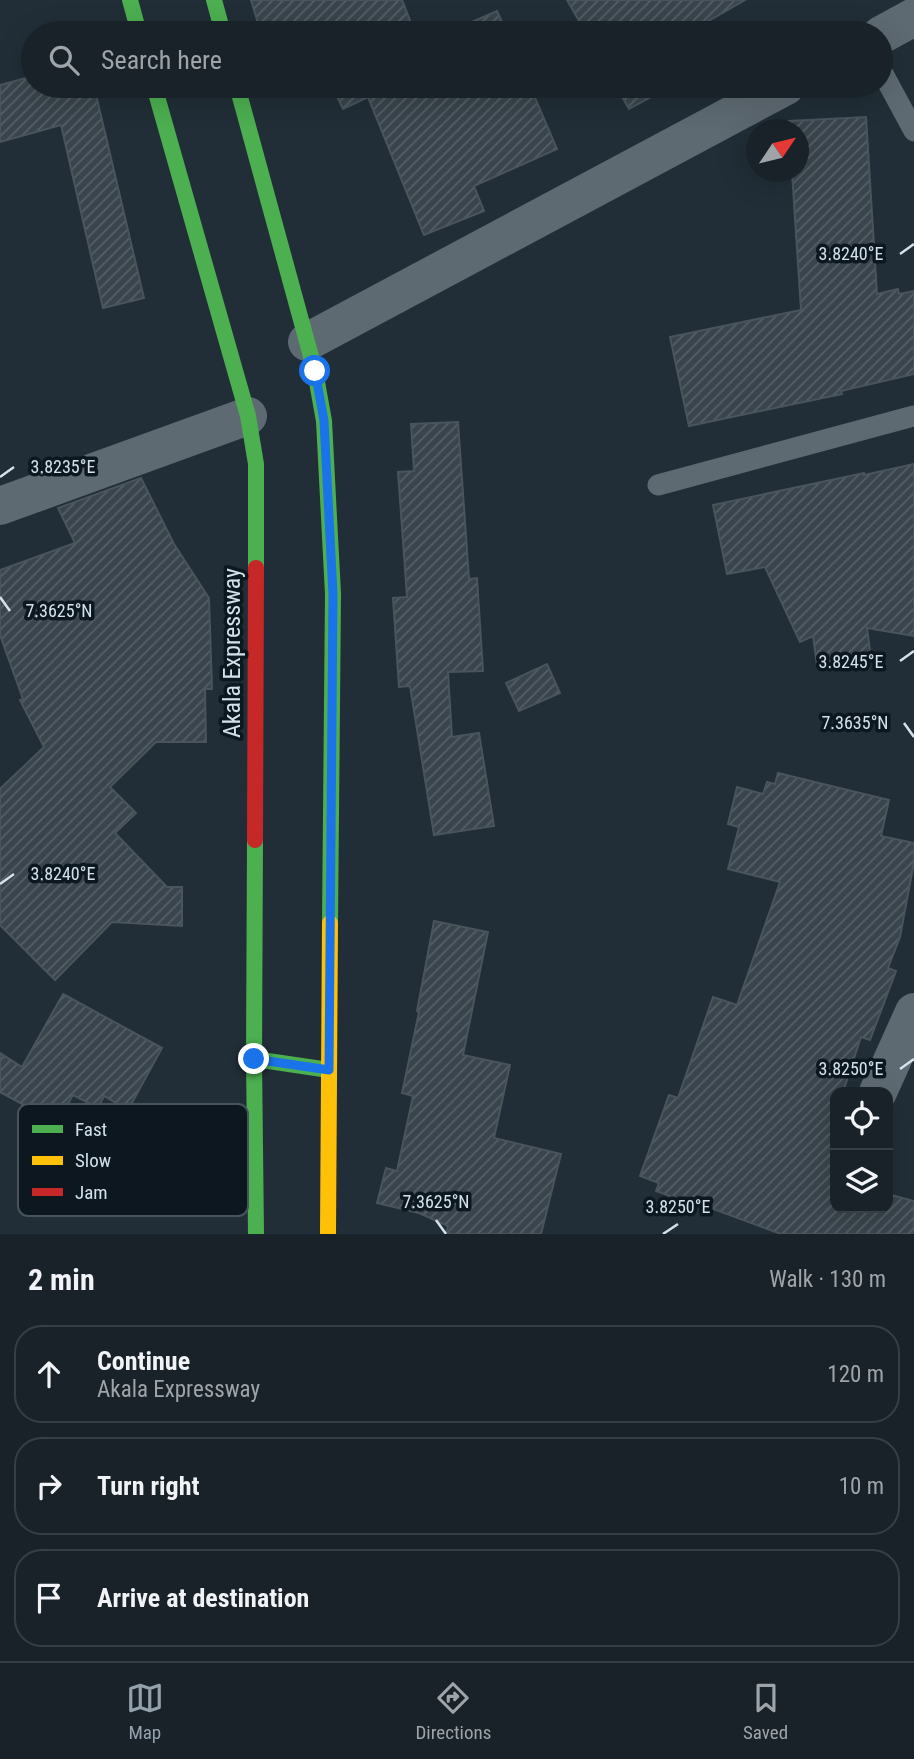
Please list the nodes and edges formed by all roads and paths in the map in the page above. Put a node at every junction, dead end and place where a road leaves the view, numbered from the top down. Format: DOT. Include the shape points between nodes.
graph roads {
  1 [pos="130,0"];
  2 [pos="214,0"];
  3 [pos="914,17"];
  4 [pos="136,21"];
  5 [pos="220,21"];
  6 [pos="893,28"];
  7 [pos="893,92"];
  8 [pos="157,98"];
  9 [pos="240,98"];
  10 [pos="764,98"];
  11 [pos="914,131"];
  12 [pos="307,342"];
  13 [pos="248,416"];
  14 [pos="914,416"];
  15 [pos="659,485"];
  16 [pos="0,506"];
  17 [pos="914,1012"];
  18 [pos="254,1059"];
  19 [pos="329,1070"];
  20 [pos="880,1087"];
  21 [pos="256,1234"];
  22 [pos="328,1234"];
  1 -- 4 [label="main road"];
  2 -- 5 [label="main road"];
  3 -- 6 [label="street"];
  7 -- 11 [label="lane"];
  8 -- 13 [label="main road, Akala Expressway"];
  9 -- 12 [label="main road"];
  10 -- 12 [label="street"];
  12 -- 19 [label="main road" via="324,421 333,594"];
  13 -- 16 [label="street"];
  13 -- 18 [label="main road, Akala Expressway" via="256,464"];
  14 -- 15 [label="lane"];
  17 -- 20 [label="street"];
  18 -- 19 [label="main road"];
  18 -- 21 [label="main road, Akala Expressway"];
  19 -- 22 [label="main road"];
}
